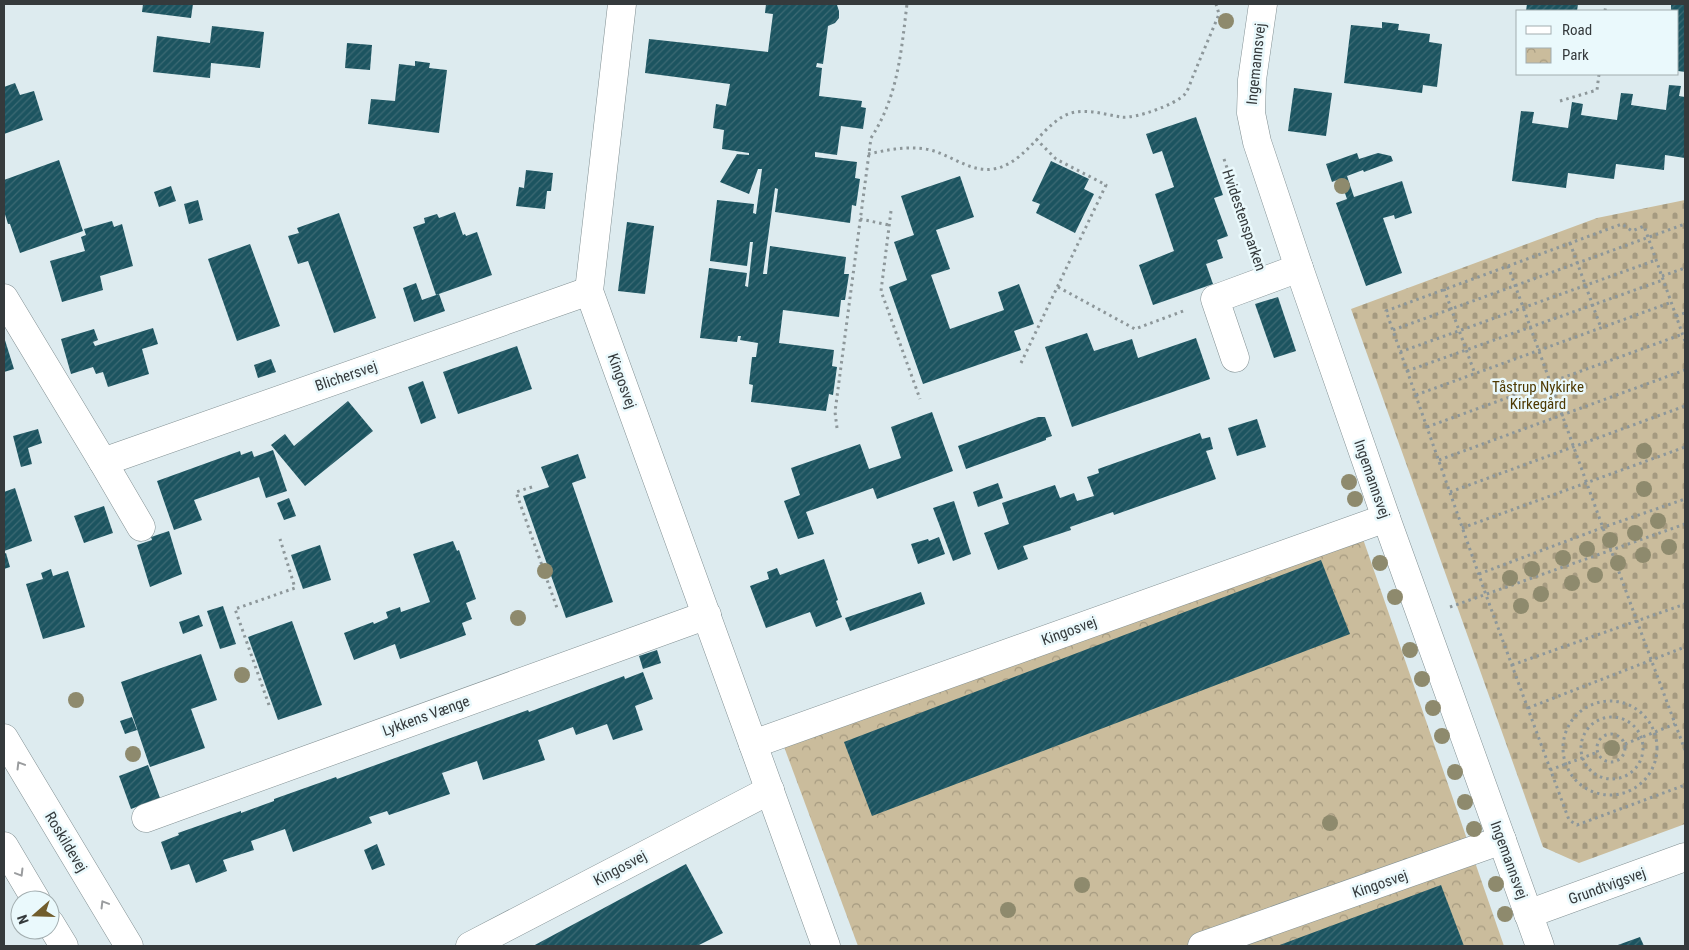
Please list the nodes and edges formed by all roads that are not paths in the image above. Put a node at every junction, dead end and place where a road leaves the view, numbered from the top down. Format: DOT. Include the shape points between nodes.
graph roads {
  1 [pos="622,4"];
  2 [pos="1263,4"];
  3 [pos="1299,268"];
  4 [pos="589,291"];
  5 [pos="4,298"];
  6 [pos="1236,358"];
  7 [pos="103,462"];
  8 [pos="1386,518"];
  9 [pos="140,527"];
  10 [pos="707,615"];
  11 [pos="4,738"];
  12 [pos="753,744"];
  13 [pos="770,790"];
  14 [pos="146,818"];
  15 [pos="1502,840"];
  16 [pos="4,846"];
  17 [pos="1685,857"];
  18 [pos="30,890"];
  19 [pos="1528,914"];
  20 [pos="129,946"];
  21 [pos="470,946"];
  22 [pos="826,946"];
  23 [pos="1202,946"];
  24 [pos="1540,946"];
  1 -- 4 [label="street, Kingosvej"];
  2 -- 3 [label="street, Ingemannsvej" via="1252,80 1251,113 1257,142"];
  3 -- 6 [label="street, Hvidestensparken" via="1215,299"];
  3 -- 8 [label="street, Ingemannsvej"];
  4 -- 7 [label="street, Blichersvej"];
  4 -- 10 [label="street, Kingosvej"];
  5 -- 7 [label="street"];
  7 -- 9 [label="street"];
  8 -- 12 [label="street, Kingosvej"];
  8 -- 15 [label="street, Ingemannsvej"];
  10 -- 12 [label="street, Kingosvej"];
  10 -- 14 [label="street, Lykkens Vænge"];
  20 -- 11 [label="street, Roskildevej, one-way"];
  12 -- 13 [label="street, Kingosvej"];
  13 -- 21 [label="street, Kingosvej"];
  13 -- 22 [label="street, Kingosvej"];
  15 -- 19 [label="street, Ingemannsvej"];
  15 -- 23 [label="street, Kingosvej"];
  16 -- 18 [label="street, one-way"];
  17 -- 19 [label="street, Grundtvigsvej"];
  19 -- 24 [label="street, Ingemannsvej"];
}
